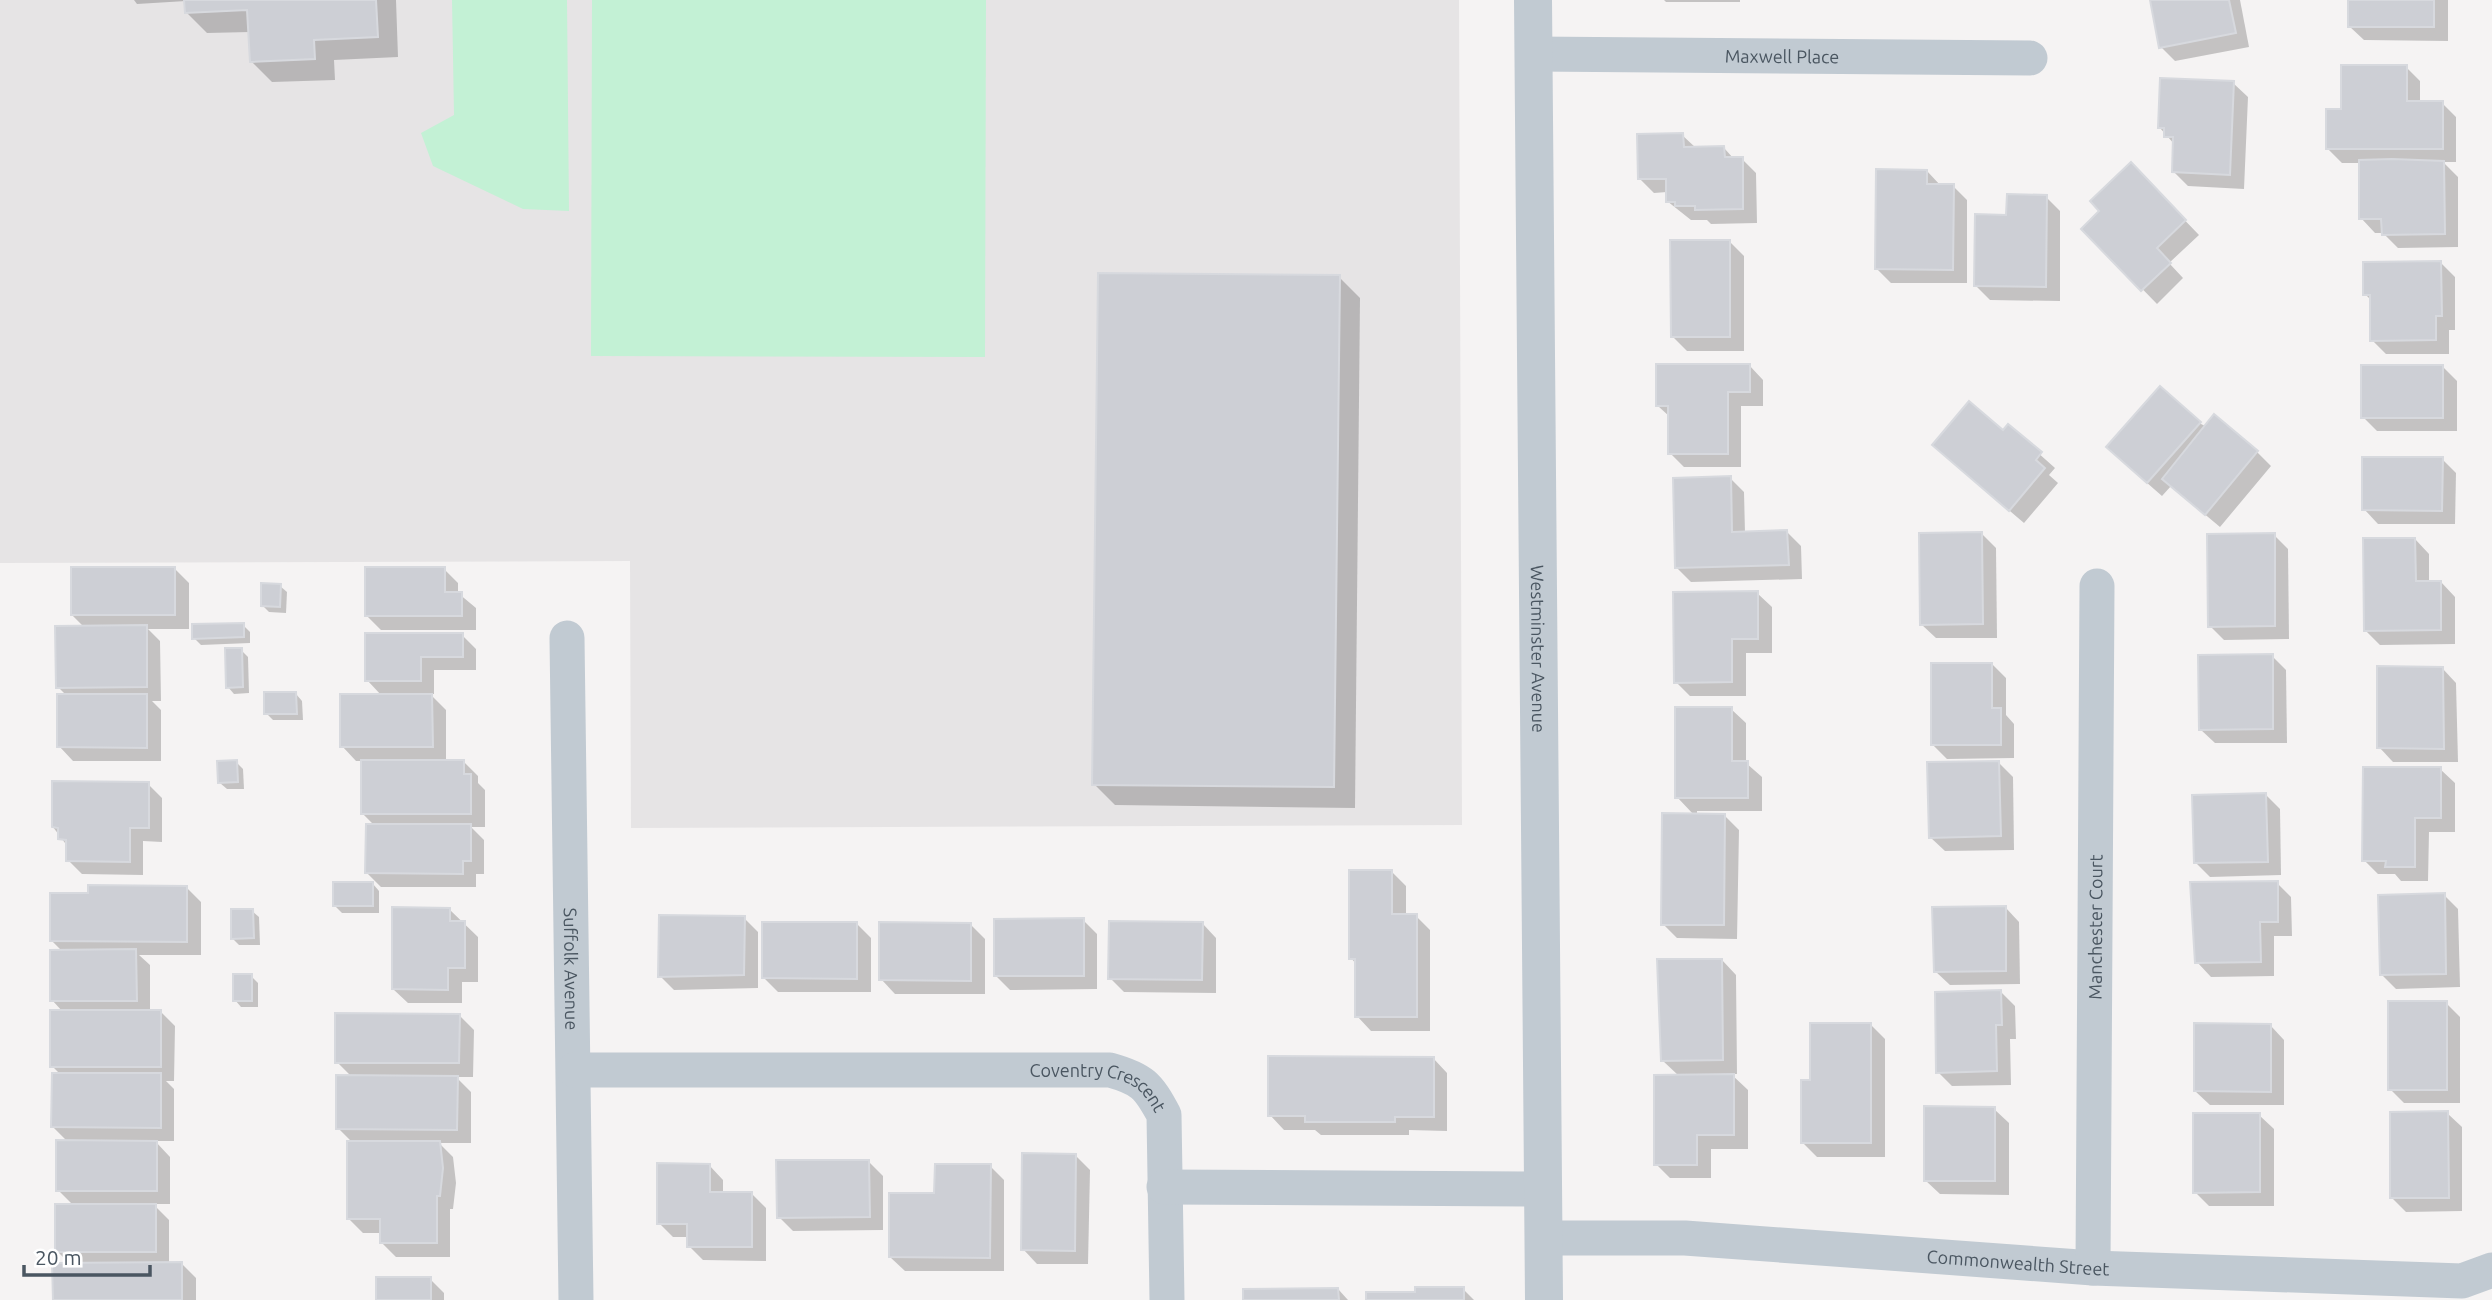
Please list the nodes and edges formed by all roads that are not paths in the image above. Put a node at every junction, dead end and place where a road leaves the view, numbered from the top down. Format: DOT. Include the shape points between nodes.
graph roads {
  1 [pos="1533,0"];
  2 [pos="1534,54"];
  3 [pos="2030,58"];
  4 [pos="2097,586"];
  5 [pos="567,638"];
  6 [pos="574,1070"];
  7 [pos="1164,1187"];
  8 [pos="1543,1189"];
  9 [pos="1543,1238"];
  10 [pos="2093,1268"];
  11 [pos="2492,1270"];
  12 [pos="576,1300"];
  13 [pos="1167,1300"];
  14 [pos="1544,1300"];
  1 -- 2 [label="street, Westminster Avenue"];
  2 -- 3 [label="street, Maxwell Place"];
  2 -- 8 [label="street, Westminster Avenue"];
  4 -- 10 [label="street, Manchester Court"];
  5 -- 6 [label="street, Suffolk Avenue"];
  6 -- 7 [label="street, Coventry Crescent" via="1110,1070 1136,1078 1152,1091 1164,1115"];
  6 -- 12 [label="street, Suffolk Avenue"];
  7 -- 8 [label="street"];
  7 -- 13 [label="street, Coventry Crescent"];
  8 -- 9 [label="street, Westminster Avenue"];
  9 -- 10 [label="street, Commonwealth Street" via="1685,1238"];
  9 -- 14 [label="street, Westminster Avenue"];
  10 -- 11 [label="street, Commonwealth Street" via="2462,1281"];
}
